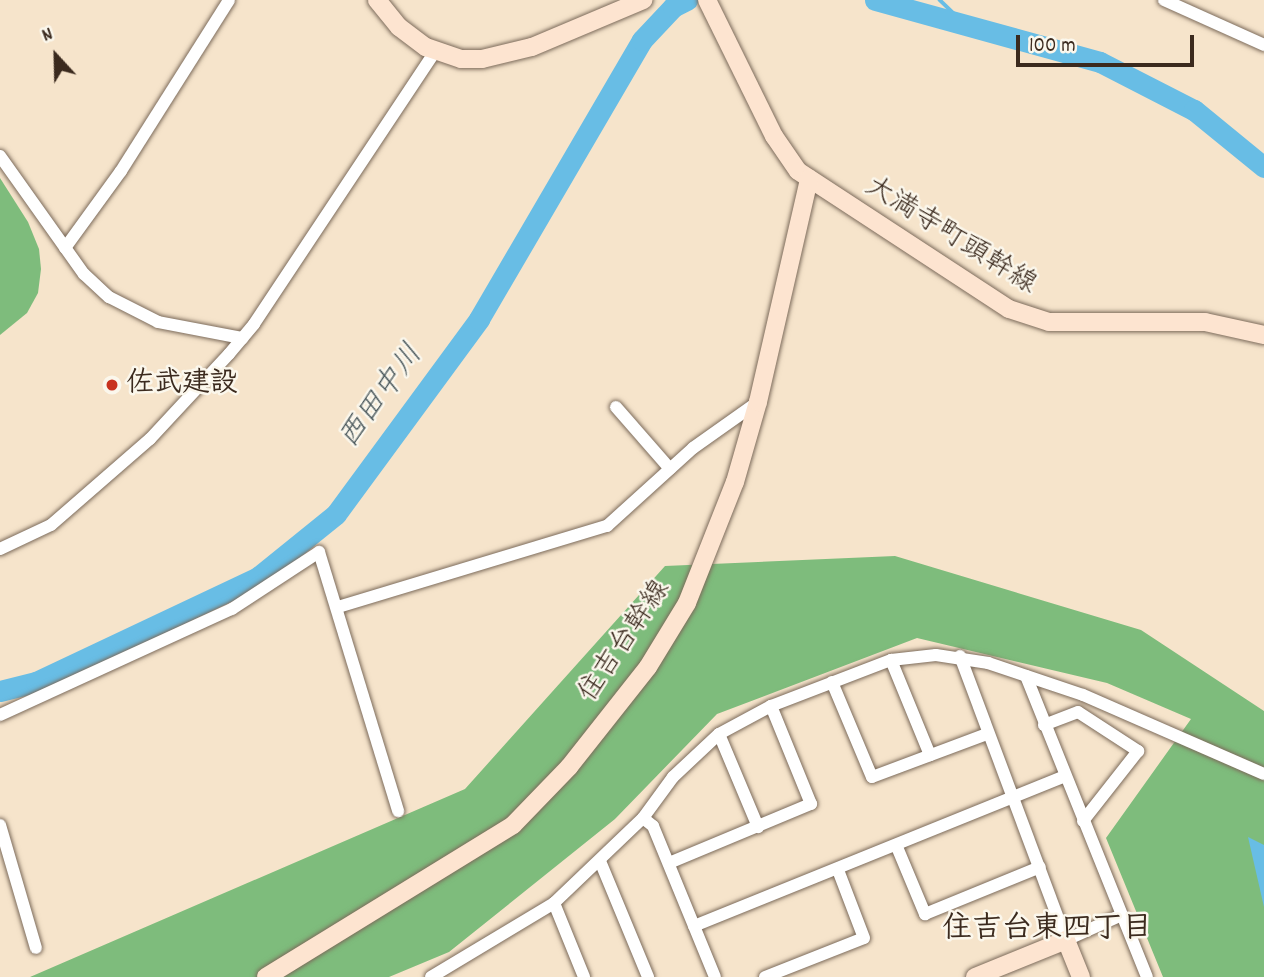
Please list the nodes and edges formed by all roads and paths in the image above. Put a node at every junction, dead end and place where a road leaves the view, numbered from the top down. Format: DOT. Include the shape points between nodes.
graph roads {
  1 [pos="229,0"];
  2 [pos="377,0"];
  3 [pos="643,0"];
  4 [pos="1164,0"];
  5 [pos="710,5"];
  6 [pos="1264,45"];
  7 [pos="435,52"];
  8 [pos="0,156"];
  9 [pos="809,179"];
  10 [pos="65,248"];
  11 [pos="1264,335"];
  12 [pos="242,338"];
  13 [pos="758,402"];
  14 [pos="616,407"];
  15 [pos="670,469"];
  16 [pos="0,549"];
  17 [pos="338,607"];
  18 [pos="960,656"];
  19 [pos="891,660"];
  20 [pos="1026,676"];
  21 [pos="832,682"];
  22 [pos="771,706"];
  23 [pos="0,715"];
  24 [pos="1044,725"];
  25 [pos="719,734"];
  26 [pos="987,734"];
  27 [pos="930,755"];
  28 [pos="1264,774"];
  29 [pos="1065,776"];
  30 [pos="1015,800"];
  31 [pos="398,811"];
  32 [pos="643,818"];
  33 [pos="1083,821"];
  34 [pos="0,825"];
  35 [pos="758,827"];
  36 [pos="897,847"];
  37 [pos="600,861"];
  38 [pos="669,863"];
  39 [pos="1041,866"];
  40 [pos="838,870"];
  41 [pos="554,903"];
  42 [pos="1122,915"];
  43 [pos="694,926"];
  44 [pos="1066,940"];
  45 [pos="36,948"];
  46 [pos="1011,970"];
  47 [pos="449,973"];
  48 [pos="581,976"];
  49 [pos="266,977"];
  50 [pos="431,977"];
  51 [pos="648,977"];
  52 [pos="715,977"];
  53 [pos="765,977"];
  54 [pos="975,977"];
  55 [pos="1081,977"];
  56 [pos="1147,977"];
  1 -- 10 [label="street" via="121,171"];
  2 -- 7 [label="street" via="398,27"];
  3 -- 7 [label="street" via="508,55 461,59"];
  4 -- 6 [label="street"];
  5 -- 9 [label="street, 大満寺町頭幹線" via="774,136"];
  7 -- 12 [label="street"];
  8 -- 10 [label="street"];
  9 -- 11 [label="street, 大満寺町頭幹線" via="1027,317 1049,322 1205,322"];
  9 -- 13 [label="street, 住吉台幹線"];
  10 -- 12 [label="street" via="99,290 146,318"];
  12 -- 16 [label="street" via="150,439 84,497 51,525"];
  13 -- 15 [label="street"];
  13 -- 49 [label="street, 住吉台幹線" via="717,531 687,603 648,667 569,767 513,825"];
  14 -- 15 [label="street"];
  15 -- 17 [label="street" via="607,526"];
  17 -- 23 [label="street" via="319,552 232,609"];
  17 -- 31 [label="street"];
  18 -- 19 [label="street" via="915,655"];
  18 -- 20 [label="street"];
  18 -- 26 [label="street"];
  19 -- 21 [label="street"];
  19 -- 27 [label="street"];
  20 -- 24 [label="street"];
  20 -- 28 [label="street" via="1083,695"];
  21 -- 22 [label="street"];
  21 -- 27 [label="street" via="872,776"];
  22 -- 25 [label="street"];
  22 -- 35 [label="street" via="811,804"];
  24 -- 29 [label="street"];
  24 -- 33 [label="street" via="1077,712 1138,751"];
  25 -- 32 [label="street" via="673,777"];
  25 -- 35 [label="street"];
  26 -- 27 [label="street"];
  26 -- 30 [label="street"];
  29 -- 30 [label="street"];
  29 -- 33 [label="street"];
  30 -- 36 [label="street"];
  30 -- 39 [label="street"];
  32 -- 37 [label="street"];
  32 -- 38 [label="street" via="653,826"];
  33 -- 42 [label="street"];
  34 -- 45 [label="street"];
  35 -- 38 [label="street"];
  36 -- 39 [label="street" via="925,914"];
  36 -- 40 [label="street"];
  37 -- 41 [label="street"];
  37 -- 51 [label="street"];
  38 -- 43 [label="street"];
  39 -- 44 [label="street"];
  40 -- 43 [label="street"];
  40 -- 53 [label="street" via="864,938"];
  41 -- 47 [label="street"];
  41 -- 48 [label="street"];
  42 -- 44 [label="street"];
  42 -- 56 [label="street"];
  43 -- 52 [label="street"];
  44 -- 46 [label="street"];
  44 -- 55 [label="street"];
  46 -- 54 [label="street"];
  47 -- 50 [label="street"];
}
